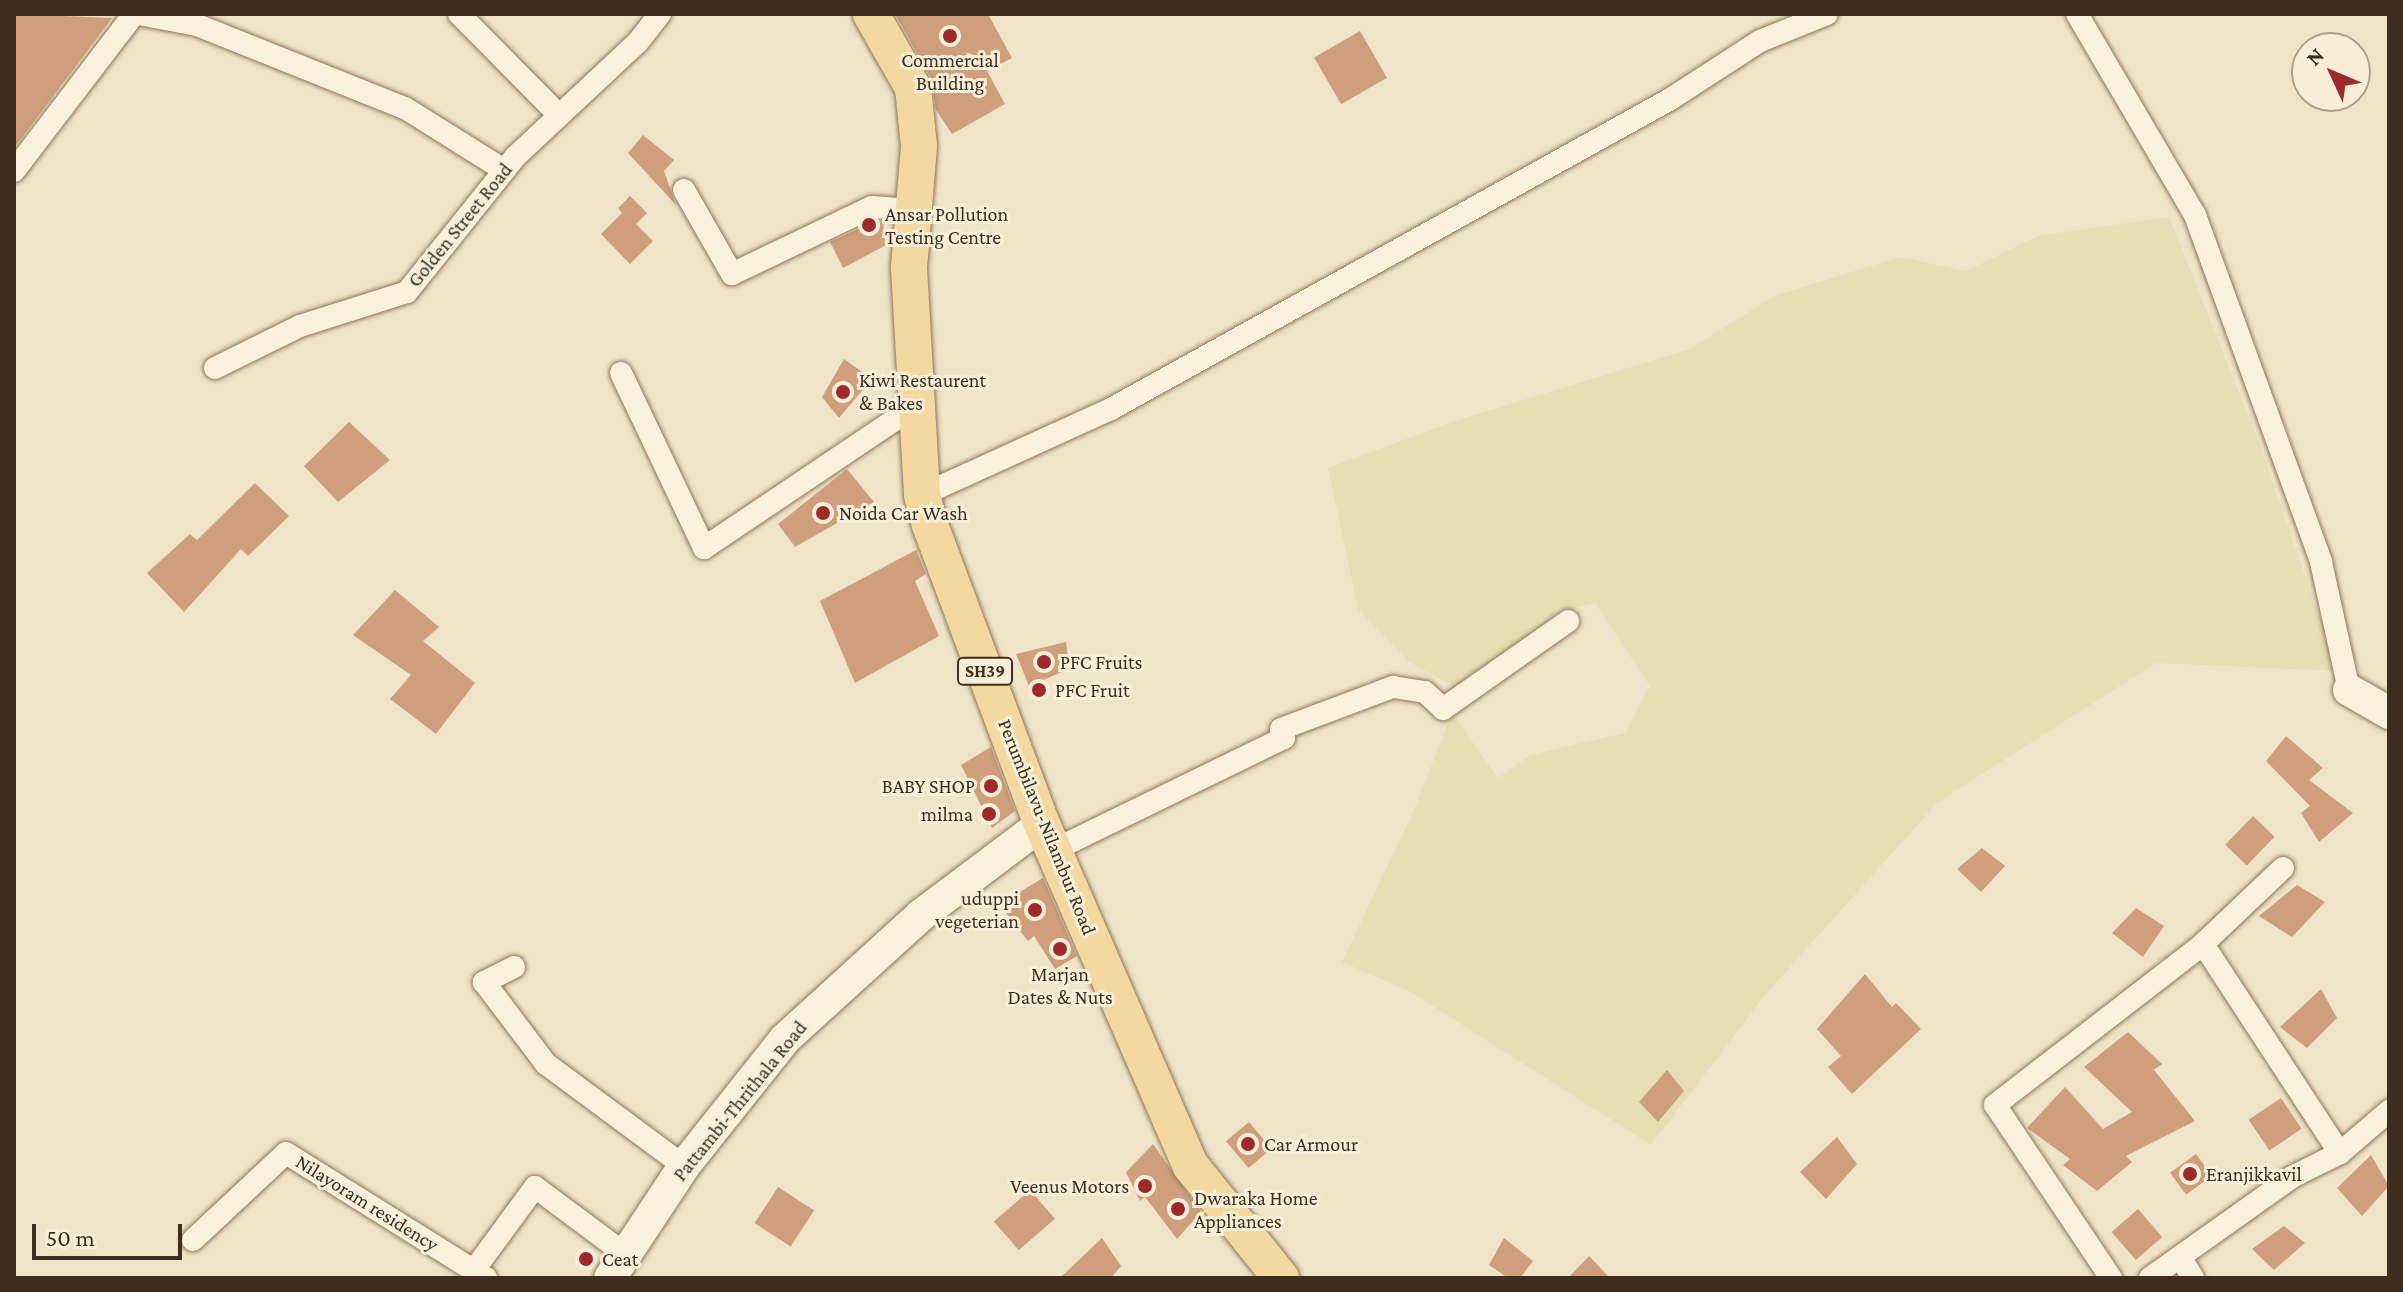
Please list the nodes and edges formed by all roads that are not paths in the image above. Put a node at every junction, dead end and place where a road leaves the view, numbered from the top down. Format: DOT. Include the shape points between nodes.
graph roads {
  1 [pos="136,14"];
  2 [pos="459,14"];
  3 [pos="660,14"];
  4 [pos="871,14"];
  5 [pos="1827,14"];
  6 [pos="2077,14"];
  7 [pos="559,115"];
  8 [pos="504,170"];
  9 [pos="14,171"];
  10 [pos="684,190"];
  11 [pos="914,210"];
  12 [pos="215,368"];
  13 [pos="621,373"];
  14 [pos="917,405"];
  15 [pos="922,495"];
  16 [pos="1568,621"];
  17 [pos="2349,690"];
  18 [pos="2389,713"];
  19 [pos="1048,837"];
  20 [pos="2283,868"];
  21 [pos="2203,944"];
  22 [pos="514,967"];
  23 [pos="2389,1111"];
  24 [pos="2340,1153"];
  25 [pos="684,1166"];
  26 [pos="193,1240"];
  27 [pos="2180,1257"];
  28 [pos="617,1266"];
  29 [pos="480,1274"];
  30 [pos="1281,1278"];
  31 [pos="2111,1278"];
  32 [pos="2150,1278"];
  33 [pos="2193,1278"];
  1 -- 8 [label="street" via="197,25 405,108"];
  1 -- 9 [label="street"];
  2 -- 7 [label="street"];
  3 -- 7 [label="street, Golden Street Road" via="638,42"];
  4 -- 11 [label="main road, Perumbilavu-Nilambur Road / SH39" via="913,88 919,146"];
  5 -- 15 [label="street" via="1760,41 1669,100 1111,409"];
  6 -- 17 [label="street" via="2195,215 2321,562"];
  7 -- 8 [label="street, Golden Street Road"];
  8 -- 12 [label="street, Golden Street Road" via="407,292 300,326"];
  10 -- 11 [label="street" via="732,274 872,207"];
  11 -- 14 [label="main road, Perumbilavu-Nilambur Road / SH39" via="909,268"];
  13 -- 14 [label="street" via="704,548"];
  14 -- 15 [label="main road, Perumbilavu-Nilambur Road / SH39"];
  15 -- 19 [label="main road, Perumbilavu-Nilambur Road / SH39"];
  16 -- 19 [label="street" via="1443,709 1425,692 1393,687 1281,729 1284,738"];
  17 -- 18 [label="main road"];
  19 -- 25 [label="main road, Pattambi-Thrithala Road" via="920,916 843,983 785,1039"];
  19 -- 30 [label="main road, Perumbilavu-Nilambur Road / SH39" via="1191,1166"];
  20 -- 21 [label="street"];
  21 -- 24 [label="street"];
  21 -- 31 [label="street" via="1995,1105"];
  22 -- 25 [label="street" via="484,982 546,1064"];
  23 -- 24 [label="street"];
  24 -- 27 [label="street" via="2292,1177"];
  25 -- 28 [label="main road, Pattambi-Thrithala Road"];
  26 -- 29 [label="street, Nilayoram residency" via="286,1153"];
  27 -- 32 [label="street"];
  27 -- 33 [label="street"];
  28 -- 29 [label="street, Nilayoram residency" via="535,1187"];
}
